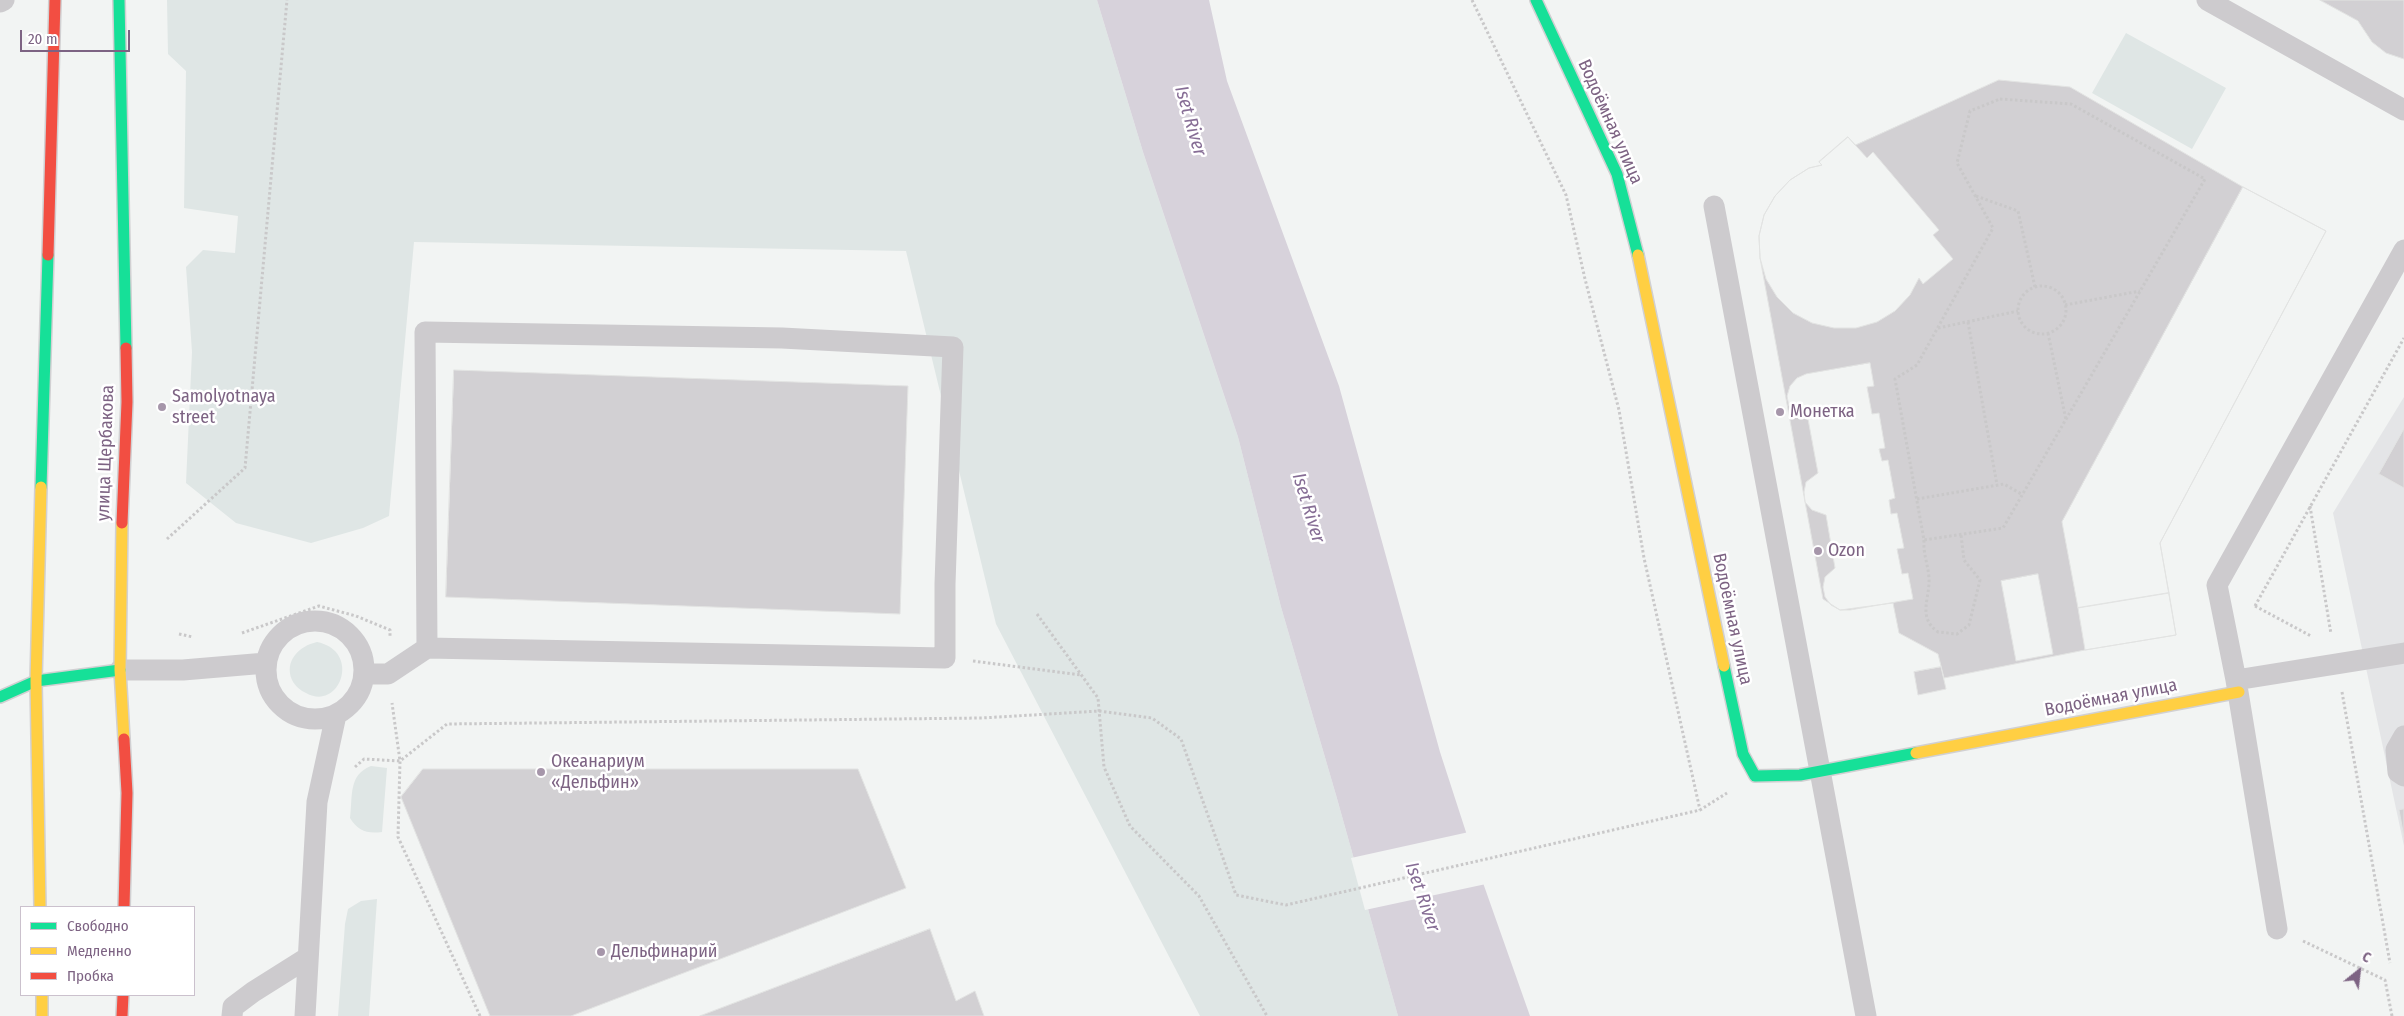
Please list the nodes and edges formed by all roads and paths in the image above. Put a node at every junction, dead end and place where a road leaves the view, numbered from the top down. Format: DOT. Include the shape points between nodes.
graph roads {
  1 [pos="4,0"];
  2 [pos="55,0"];
  3 [pos="119,0"];
  4 [pos="287,0"];
  5 [pos="1472,0"];
  6 [pos="1536,0"];
  7 [pos="2207,0"];
  8 [pos="0,2"];
  9 [pos="2404,110"];
  10 [pos="1976,196"];
  11 [pos="1714,206"];
  12 [pos="2404,250"];
  13 [pos="2035,287"];
  14 [pos="2141,291"];
  15 [pos="2065,305"];
  16 [pos="2018,311"];
  17 [pos="1968,322"];
  18 [pos="1938,328"];
  19 [pos="2048,333"];
  20 [pos="2404,338"];
  21 [pos="2066,420"];
  22 [pos="1997,485"];
  23 [pos="2023,495"];
  24 [pos="1917,499"];
  25 [pos="2310,506"];
  26 [pos="1961,535"];
  27 [pos="167,539"];
  28 [pos="1924,540"];
  29 [pos="2217,585"];
  30 [pos="2255,606"];
  31 [pos="1036,614"];
  32 [pos="428,648"];
  33 [pos="2404,653"];
  34 [pos="2335,656"];
  35 [pos="945,658"];
  36 [pos="266,663"];
  37 [pos="120,670"];
  38 [pos="365,674"];
  39 [pos="1082,675"];
  40 [pos="36,681"];
  41 [pos="2238,686"];
  42 [pos="0,697"];
  43 [pos="1100,711"];
  44 [pos="336,715"];
  45 [pos="2404,736"];
  46 [pos="1820,771"];
  47 [pos="1755,776"];
  48 [pos="2404,776"];
  49 [pos="1700,810"];
  50 [pos="40,906"];
  51 [pos="124,906"];
  52 [pos="2277,929"];
  53 [pos="307,958"];
  54 [pos="2390,963"];
  55 [pos="42,996"];
  56 [pos="122,996"];
  57 [pos="42,1016"];
  58 [pos="122,1016"];
  59 [pos="232,1016"];
  60 [pos="305,1016"];
  61 [pos="480,1016"];
  62 [pos="1267,1016"];
  63 [pos="1866,1016"];
  64 [pos="2392,1016"];
  1 -- 8 [label="lane"];
  2 -- 40 [label="main road"];
  3 -- 37 [label="main road, улица Щербакова" via="127,402 120,542"];
  4 -- 27 [label="path" via="245,468"];
  5 -- 49 [label="path" via="1566,195 1619,410 1644,558"];
  6 -- 47 [label="main road, Водоёмная улица" via="1617,174 1631,222 1743,754"];
  7 -- 9 [label="lane"];
  10 -- 13 [label="path" via="2018,211"];
  10 -- 14 [label="path" via="1957,163 1970,111 2000,99 2071,104 2206,179"];
  10 -- 18 [label="path" via="1994,228"];
  11 -- 46 [label="lane"];
  12 -- 29 [label="lane"];
  13 -- 15 [label="path" via="2046,286 2056,290"];
  13 -- 16 [label="path" via="2026,292"];
  14 -- 15 [label="path"];
  14 -- 21 [label="path"];
  15 -- 19 [label="path" via="2064,319"];
  16 -- 17 [label="path"];
  16 -- 19 [label="path" via="2021,322 2028,329"];
  17 -- 18 [label="path"];
  17 -- 22 [label="path"];
  18 -- 24 [label="path" via="1917,365 1895,379"];
  19 -- 21 [label="path"];
  20 -- 25 [label="path"];
  21 -- 23 [label="path"];
  22 -- 23 [label="path" via="2004,484"];
  22 -- 24 [label="path"];
  23 -- 26 [label="path" via="2003,528"];
  24 -- 28 [label="path"];
  25 -- 30 [label="path"];
  25 -- 34 [label="path"];
  26 -- 28 [label="path"];
  26 -- 28 [label="path" via="1964,560 1980,580 1971,621 1958,634 1938,632 1928,620 1925,604 1929,582 1923,553"];
  29 -- 30 [label="path"];
  29 -- 41 [label="lane"];
  30 -- 34 [label="path"];
  31 -- 39 [label="path"];
  32 -- 35 [label="lane"];
  32 -- 35 [label="lane" via="425,332 752,337 953,347 944,584"];
  32 -- 38 [label="lane" via="388,674"];
  33 -- 34 [label="lane"];
  34 -- 41 [label="lane"];
  34 -- 54 [label="path"];
  35 -- 39 [label="path"];
  36 -- 37 [label="lane" via="183,670"];
  36 -- 38 [label="lane" via="275,640 295,624 321,620 344,630 361,649"];
  36 -- 44 [label="lane" via="270,689 286,710 310,719"];
  37 -- 40 [label="main road"];
  37 -- 51 [label="main road, улица Щербакова" via="127,793"];
  38 -- 44 [label="lane" via="356,700"];
  39 -- 43 [label="path" via="1098,698"];
  40 -- 42 [label="main road"];
  40 -- 50 [label="main road"];
  41 -- 46 [label="main road, Водоёмная улица"];
  41 -- 52 [label="lane"];
  43 -- 49 [label="path" via="1152,718 1181,739 1236,895 1286,905"];
  43 -- 61 [label="path" via="982,718 447,724 400,761 398,837"];
  43 -- 62 [label="path" via="1104,767 1130,826 1199,896"];
  44 -- 53 [label="lane" via="317,802"];
  45 -- 48 [label="lane" via="2396,750 2398,772"];
  46 -- 47 [label="main road, Водоёмная улица"];
  46 -- 63 [label="lane"];
  47 -- 49 [label="path"];
  52 -- 64 [label="path" via="2384,980"];
  53 -- 59 [label="lane" via="253,992 233,1008"];
  53 -- 60 [label="lane"];
  55 -- 57 [label="main road"];
  56 -- 58 [label="main road"];
}
